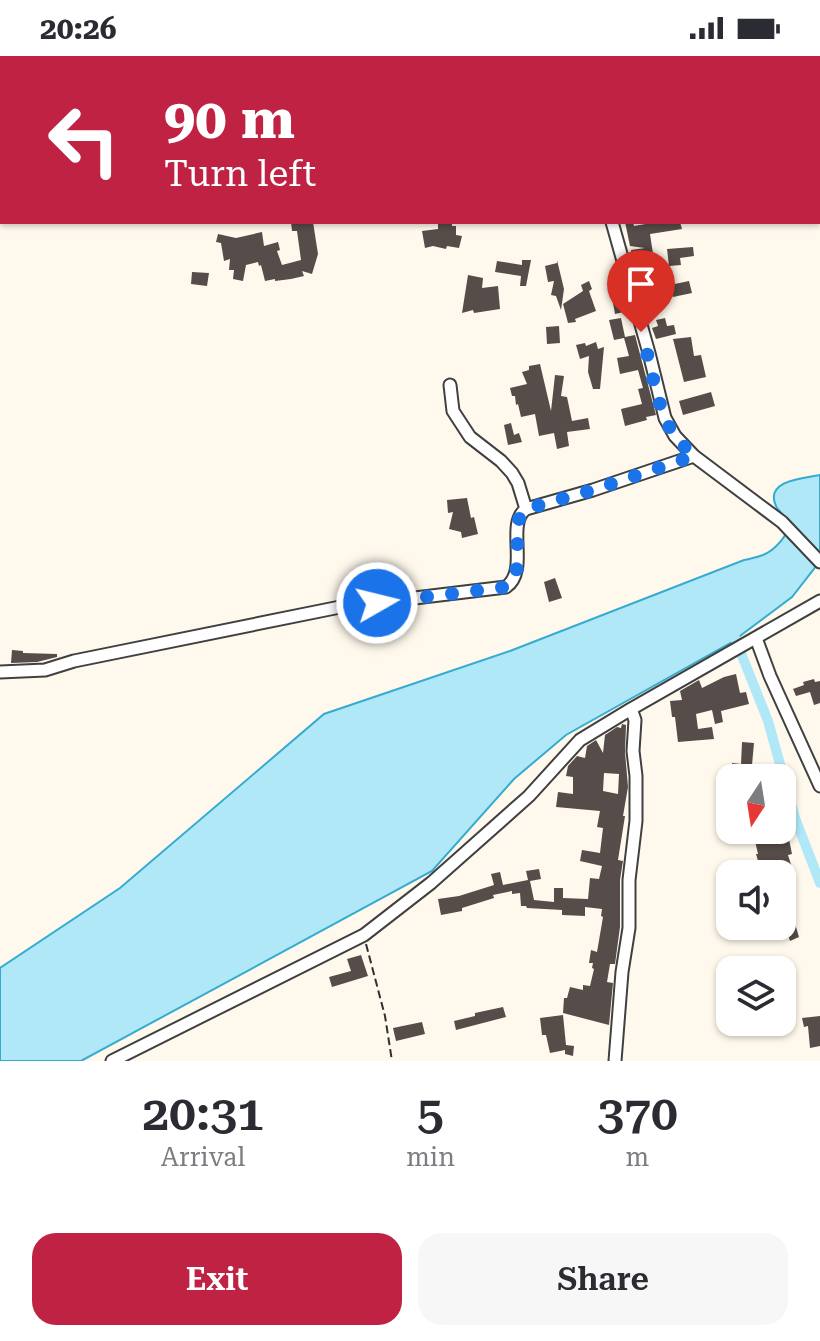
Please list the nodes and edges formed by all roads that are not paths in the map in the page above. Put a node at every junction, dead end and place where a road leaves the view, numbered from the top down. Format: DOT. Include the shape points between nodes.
graph roads {
  1 [pos="613,224"];
  2 [pos="450,385"];
  3 [pos="694,456"];
  4 [pos="526,509"];
  5 [pos="820,562"];
  6 [pos="820,601"];
  7 [pos="751,640"];
  8 [pos="0,672"];
  9 [pos="631,709"];
  10 [pos="820,786"];
  11 [pos="112,1061"];
  12 [pos="615,1061"];
  1 -- 3 [label="street" via="665,418"];
  2 -- 4 [label="street" via="453,411 470,437 512,473"];
  3 -- 4 [label="street"];
  3 -- 5 [label="street" via="782,522"];
  4 -- 8 [label="street" via="518,519 514,578 506,587 340,607 45,670"];
  6 -- 7 [label="street"];
  7 -- 9 [label="street"];
  7 -- 10 [label="street"];
  9 -- 11 [label="street" via="580,740 529,796 364,935"];
  9 -- 12 [label="street" via="636,821"];
}
